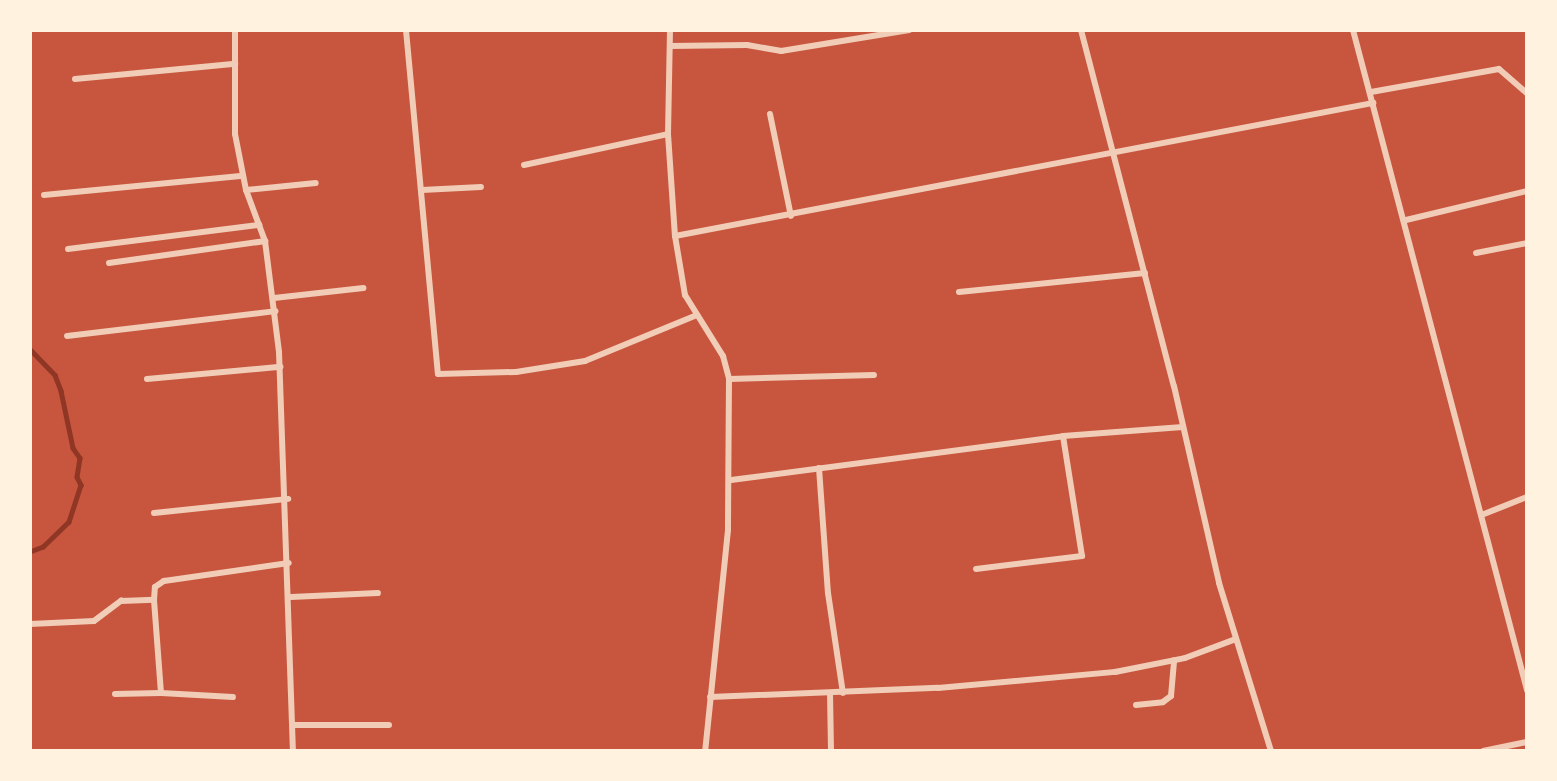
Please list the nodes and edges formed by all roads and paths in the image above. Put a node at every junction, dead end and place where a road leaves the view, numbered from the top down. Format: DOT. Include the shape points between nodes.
graph roads {
  1 [pos="235,30"];
  2 [pos="406,30"];
  3 [pos="670,30"];
  4 [pos="909,30"];
  5 [pos="1081,30"];
  6 [pos="1353,30"];
  7 [pos="670,46"];
  8 [pos="235,64"];
  9 [pos="75,79"];
  10 [pos="1371,92"];
  11 [pos="1527,93"];
  12 [pos="1373,103"];
  13 [pos="769,114"];
  14 [pos="668,134"];
  15 [pos="1114,154"];
  16 [pos="524,166"];
  17 [pos="243,176"];
  18 [pos="316,183"];
  19 [pos="481,187"];
  20 [pos="246,190"];
  21 [pos="422,190"];
  22 [pos="1527,191"];
  23 [pos="44,195"];
  24 [pos="791,216"];
  25 [pos="1406,220"];
  26 [pos="259,225"];
  27 [pos="675,236"];
  28 [pos="265,241"];
  29 [pos="1527,243"];
  30 [pos="68,248"];
  31 [pos="1476,253"];
  32 [pos="109,263"];
  33 [pos="1145,273"];
  34 [pos="363,288"];
  35 [pos="959,292"];
  36 [pos="274,298"];
  37 [pos="276,311"];
  38 [pos="697,315"];
  39 [pos="68,336"];
  40 [pos="280,367"];
  41 [pos="874,375"];
  42 [pos="147,379"];
  43 [pos="729,379"];
  44 [pos="1183,427"];
  45 [pos="1063,436"];
  46 [pos="819,468"];
  47 [pos="731,480"];
  48 [pos="1527,497"];
  49 [pos="288,499"];
  50 [pos="154,513"];
  51 [pos="1484,514"];
  52 [pos="289,563"];
  53 [pos="976,569"];
  54 [pos="378,593"];
  55 [pos="291,597"];
  56 [pos="154,600"];
  57 [pos="30,624"];
  58 [pos="1236,639"];
  59 [pos="1174,660"];
  60 [pos="1527,690"];
  61 [pos="161,693"];
  62 [pos="830,693"];
  63 [pos="843,693"];
  64 [pos="115,694"];
  65 [pos="233,697"];
  66 [pos="710,697"];
  67 [pos="1136,705"];
  68 [pos="293,725"];
  69 [pos="389,725"];
  70 [pos="1527,743"];
  71 [pos="293,751"];
  72 [pos="705,751"];
  73 [pos="831,751"];
  74 [pos="1271,751"];
  75 [pos="1483,751"];
  1 -- 8 [label="street"];
  2 -- 21 [label="street"];
  3 -- 7 [label="street"];
  4 -- 7 [label="street" via="781,51 747,45"];
  5 -- 15 [label="street"];
  6 -- 10 [label="street"];
  7 -- 14 [label="street"];
  8 -- 9 [label="street"];
  8 -- 17 [label="street" via="235,134"];
  10 -- 11 [label="street" via="1499,69"];
  10 -- 12 [label="street"];
  12 -- 15 [label="street"];
  12 -- 25 [label="street"];
  13 -- 24 [label="street"];
  14 -- 16 [label="street"];
  14 -- 27 [label="street"];
  15 -- 24 [label="street"];
  15 -- 33 [label="street"];
  17 -- 20 [label="street"];
  17 -- 23 [label="street"];
  18 -- 20 [label="street"];
  19 -- 21 [label="street"];
  20 -- 26 [label="street"];
  21 -- 38 [label="street" via="438,374 516,372 585,361"];
  22 -- 25 [label="street"];
  24 -- 27 [label="street"];
  25 -- 51 [label="street"];
  26 -- 28 [label="street"];
  26 -- 30 [label="street"];
  27 -- 38 [label="street" via="685,295"];
  28 -- 32 [label="street"];
  28 -- 36 [label="street"];
  29 -- 31 [label="street"];
  33 -- 35 [label="street"];
  33 -- 44 [label="street"];
  34 -- 36 [label="street"];
  36 -- 37 [label="street"];
  37 -- 39 [label="street"];
  37 -- 40 [label="street"];
  38 -- 43 [label="street" via="723,356"];
  40 -- 42 [label="street"];
  40 -- 49 [label="street"];
  41 -- 43 [label="street"];
  43 -- 47 [label="street"];
  44 -- 45 [label="street"];
  44 -- 58 [label="street"];
  45 -- 46 [label="street"];
  45 -- 53 [label="street" via="1082,556"];
  46 -- 47 [label="street"];
  46 -- 63 [label="street" via="828,593"];
  47 -- 66 [label="street"];
  48 -- 51 [label="street"];
  49 -- 50 [label="street"];
  49 -- 52 [label="street"];
  51 -- 60 [label="street"];
  52 -- 55 [label="street"];
  52 -- 56 [label="street" via="164,581 155,587"];
  54 -- 55 [label="street"];
  55 -- 68 [label="street"];
  56 -- 57 [label="street" via="121,601 94,621"];
  56 -- 61 [label="street"];
  58 -- 59 [label="street"];
  58 -- 74 [label="street"];
  59 -- 63 [label="street" via="1115,672"];
  59 -- 67 [label="street" via="1171,696 1163,702"];
  61 -- 64 [label="street"];
  61 -- 65 [label="street"];
  62 -- 63 [label="street"];
  62 -- 66 [label="street"];
  62 -- 73 [label="street"];
  66 -- 72 [label="street"];
  68 -- 69 [label="street"];
  68 -- 71 [label="street"];
  70 -- 75 [label="street"];
}
